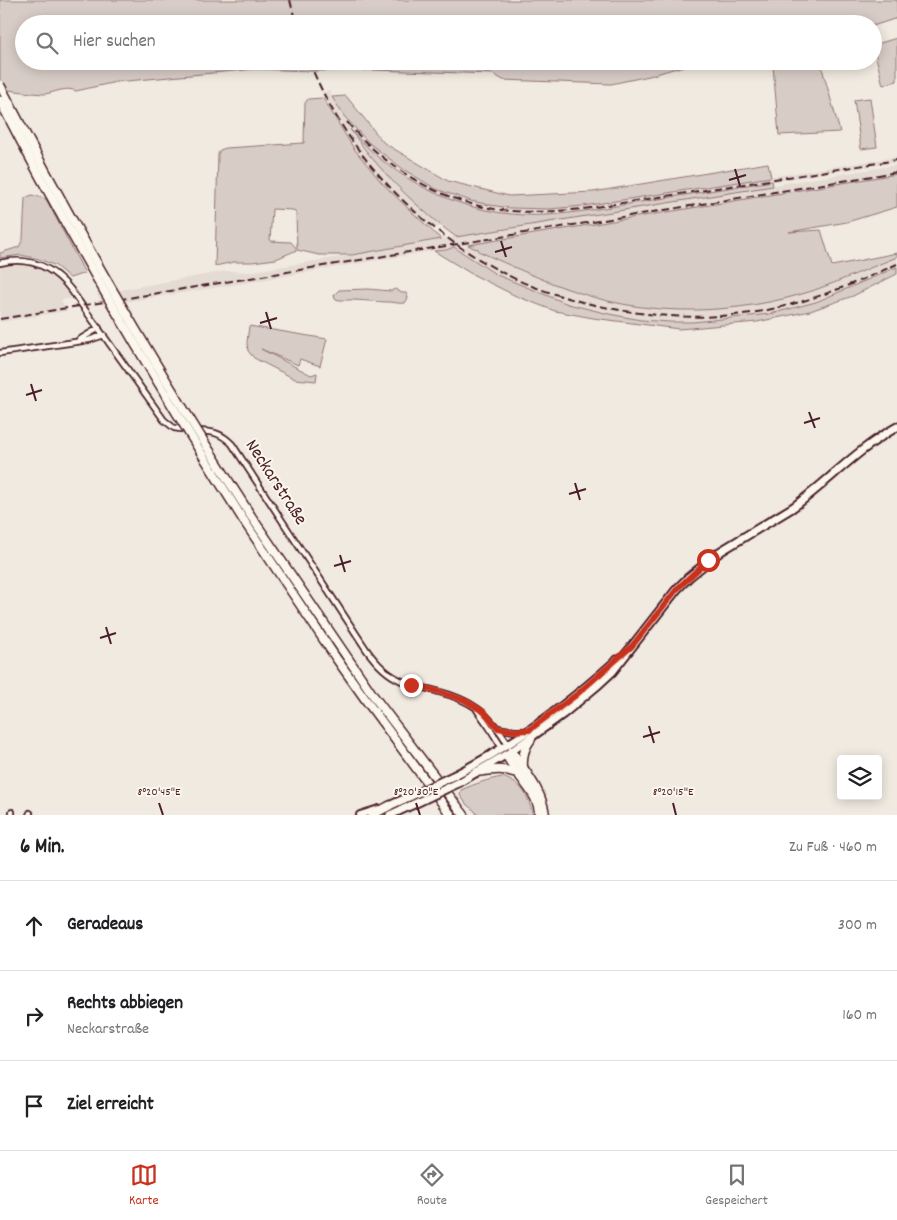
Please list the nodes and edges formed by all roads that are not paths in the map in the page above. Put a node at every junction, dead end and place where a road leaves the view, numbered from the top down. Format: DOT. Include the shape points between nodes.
graph roads {
  1 [pos="0,85"];
  2 [pos="0,101"];
  3 [pos="0,263"];
  4 [pos="99,328"];
  5 [pos="104,335"];
  6 [pos="78,341"];
  7 [pos="0,353"];
  8 [pos="897,427"];
  9 [pos="248,518"];
  10 [pos="632,646"];
  11 [pos="472,705"];
  12 [pos="498,728"];
  13 [pos="529,730"];
  14 [pos="531,739"];
  15 [pos="507,749"];
  16 [pos="520,770"];
  17 [pos="478,772"];
  18 [pos="434,792"];
  19 [pos="389,806"];
  20 [pos="360,815"];
  21 [pos="372,815"];
  22 [pos="390,815"];
  23 [pos="446,815"];
  24 [pos="451,815"];
  25 [pos="464,815"];
  26 [pos="539,815"];
  27 [pos="546,815"];
  1 -- 9 [label="highway, bridge" via="115,296"];
  2 -- 9 [label="highway, bridge" via="123,324 182,423"];
  3 -- 4 [label="street, Neckarstraße" via="28,262 48,269 64,281"];
  4 -- 5 [label="street, Neckarstraße"];
  4 -- 6 [label="street"];
  5 -- 6 [label="street"];
  5 -- 11 [label="street, Neckarstraße" via="167,424 180,430 217,433 232,444 378,664 403,682 450,695"];
  6 -- 7 [label="street"];
  8 -- 10 [label="main road" via="857,453 792,508 708,560 677,589"];
  9 -- 18 [label="highway" via="336,658"];
  9 -- 25 [label="highway" via="375,698"];
  10 -- 13 [label="main road" via="576,695"];
  10 -- 14 [label="main road" via="599,684"];
  11 -- 12 [label="street, Neckarstraße"];
  11 -- 15 [label="street, Neckarstraße"];
  12 -- 13 [label="street"];
  12 -- 15 [label="street, Neckarstraße"];
  13 -- 15 [label="main road"];
  14 -- 15 [label="main road"];
  14 -- 16 [label="highway" via="523,752"];
  15 -- 16 [label="highway"];
  15 -- 17 [label="main road"];
  15 -- 19 [label="main road, bridge"];
  16 -- 17 [label="highway"];
  16 -- 26 [label="highway"];
  16 -- 27 [label="highway" via="540,796"];
  17 -- 22 [label="main road, bridge"];
  18 -- 23 [label="highway"];
  18 -- 24 [label="highway"];
  19 -- 20 [label="main road"];
  19 -- 21 [label="highway"];
}
